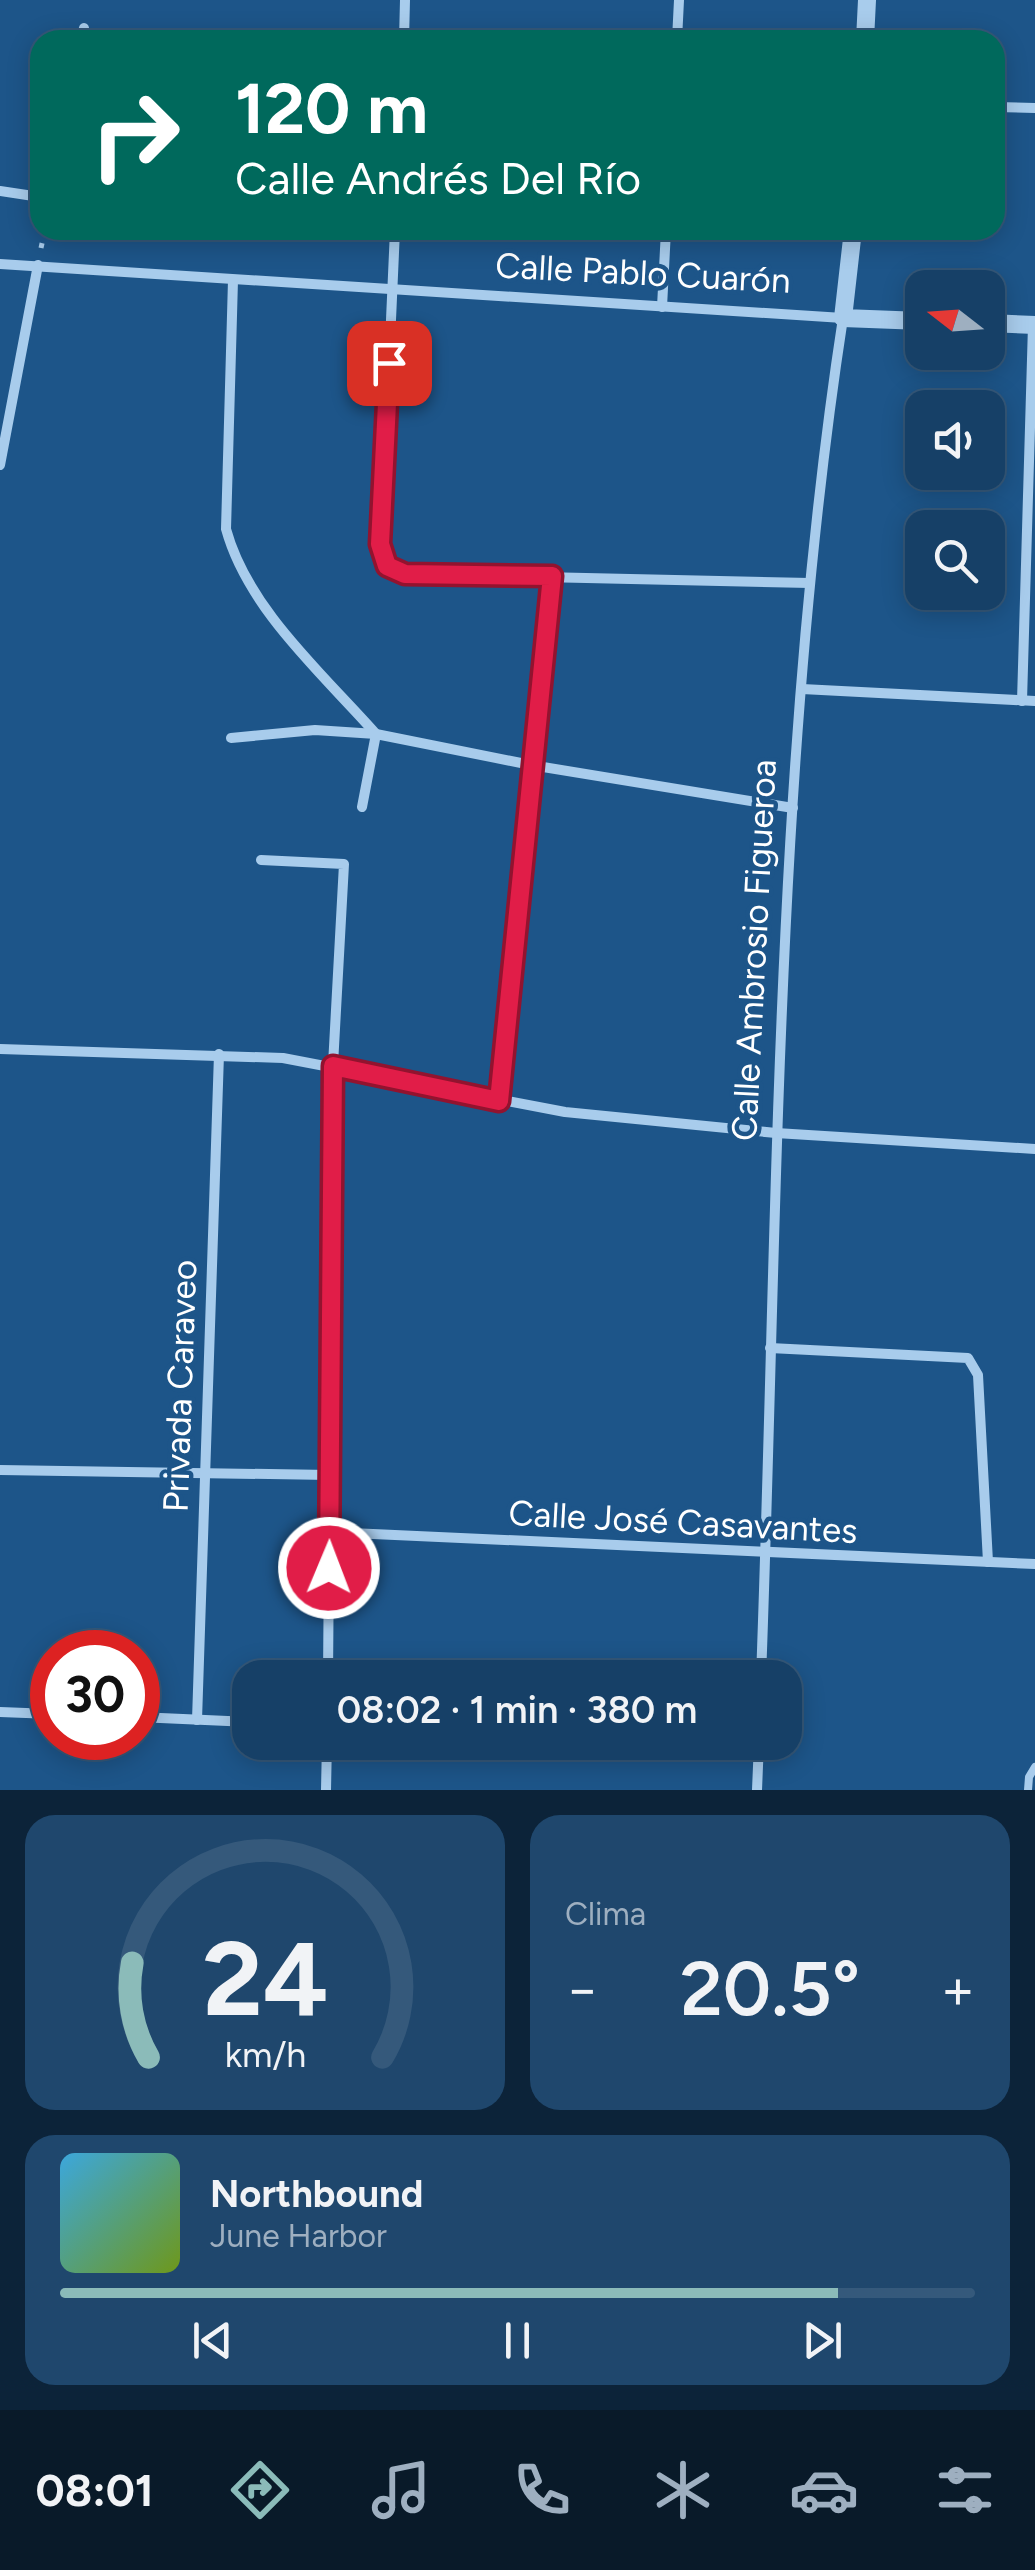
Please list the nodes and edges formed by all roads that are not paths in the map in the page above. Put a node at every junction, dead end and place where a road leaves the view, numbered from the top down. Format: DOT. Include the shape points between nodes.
graph roads {
  1 [pos="405,0"];
  2 [pos="679,0"];
  3 [pos="867,0"];
  4 [pos="404,30"];
  5 [pos="678,30"];
  6 [pos="866,30"];
  7 [pos="1005,107"];
  8 [pos="1035,108"];
  9 [pos="0,191"];
  10 [pos="30,195"];
  11 [pos="394,240"];
  12 [pos="665,240"];
  13 [pos="852,240"];
  14 [pos="0,264"];
  15 [pos="38,266"];
  16 [pos="233,280"];
  17 [pos="392,290"];
  18 [pos="662,307"];
  19 [pos="843,318"];
  20 [pos="905,320"];
  21 [pos="1005,324"];
  22 [pos="1034,325"];
  23 [pos="0,465"];
  24 [pos="552,576"];
  25 [pos="810,583"];
  26 [pos="802,689"];
  27 [pos="1029,701"];
  28 [pos="376,734"];
  29 [pos="230,738"];
  30 [pos="531,765"];
  31 [pos="362,807"];
  32 [pos="793,808"];
  33 [pos="261,860"];
  34 [pos="0,1050"];
  35 [pos="218,1054"];
  36 [pos="333,1066"];
  37 [pos="499,1101"];
  38 [pos="776,1133"];
  39 [pos="1035,1149"];
  40 [pos="770,1348"];
  41 [pos="0,1470"];
  42 [pos="205,1473"];
  43 [pos="330,1476"];
  44 [pos="329,1532"];
  45 [pos="766,1554"];
  46 [pos="988,1562"];
  47 [pos="1035,1564"];
  48 [pos="328,1660"];
  49 [pos="763,1660"];
  50 [pos="0,1712"];
  51 [pos="30,1713"];
  52 [pos="160,1719"];
  53 [pos="196,1720"];
  54 [pos="232,1721"];
  55 [pos="327,1760"];
  56 [pos="758,1760"];
  57 [pos="1035,1767"];
  58 [pos="326,1790"];
  59 [pos="757,1790"];
  60 [pos="1028,1790"];
  1 -- 4 [label="street"];
  2 -- 5 [label="street"];
  3 -- 6 [label="street"];
  7 -- 8 [label="street"];
  9 -- 10 [label="street"];
  11 -- 17 [label="street"];
  12 -- 18 [label="street"];
  13 -- 19 [label="street, Calle Ambrosio Figueroa"];
  14 -- 15 [label="street, Calle Pablo Cuarón"];
  15 -- 16 [label="street, Calle Pablo Cuarón"];
  15 -- 23 [label="street"];
  16 -- 17 [label="street, Calle Pablo Cuarón"];
  16 -- 28 [label="street" via="224,496 232,554 270,614"];
  17 -- 18 [label="street, Calle Pablo Cuarón"];
  17 -- 24 [label="street" via="380,544 387,566 405,574"];
  18 -- 19 [label="street, Calle Pablo Cuarón"];
  19 -- 20 [label="street, Calle Pablo Cuarón"];
  19 -- 25 [label="street, Calle Ambrosio Figueroa"];
  21 -- 22 [label="street"];
  22 -- 27 [label="street"];
  24 -- 25 [label="street"];
  24 -- 30 [label="street"];
  25 -- 26 [label="street, Calle Ambrosio Figueroa"];
  26 -- 27 [label="street"];
  26 -- 32 [label="street, Calle Ambrosio Figueroa"];
  28 -- 29 [label="street" via="315,730"];
  28 -- 30 [label="street"];
  28 -- 31 [label="street"];
  30 -- 32 [label="street"];
  30 -- 37 [label="street"];
  32 -- 38 [label="street, Calle Ambrosio Figueroa"];
  33 -- 36 [label="street" via="344,864"];
  34 -- 35 [label="street"];
  35 -- 36 [label="street"];
  35 -- 42 [label="street, Privada Caraveo"];
  36 -- 37 [label="street"];
  36 -- 43 [label="street"];
  37 -- 38 [label="street"];
  38 -- 39 [label="street"];
  38 -- 40 [label="street, Calle Ambrosio Figueroa"];
  40 -- 45 [label="street, Calle Ambrosio Figueroa"];
  40 -- 46 [label="street" via="968,1358 978,1375"];
  41 -- 42 [label="street"];
  42 -- 43 [label="street"];
  42 -- 53 [label="street, Privada Caraveo"];
  43 -- 44 [label="street"];
  44 -- 45 [label="street, Calle José Casavantes"];
  44 -- 48 [label="street"];
  45 -- 46 [label="street, Calle José Casavantes"];
  45 -- 49 [label="street, Calle Ambrosio Figueroa"];
  46 -- 47 [label="street, Calle José Casavantes"];
  50 -- 51 [label="street"];
  52 -- 53 [label="street"];
  53 -- 54 [label="street"];
  55 -- 58 [label="street"];
  56 -- 59 [label="street"];
  57 -- 60 [label="lane"];
}
